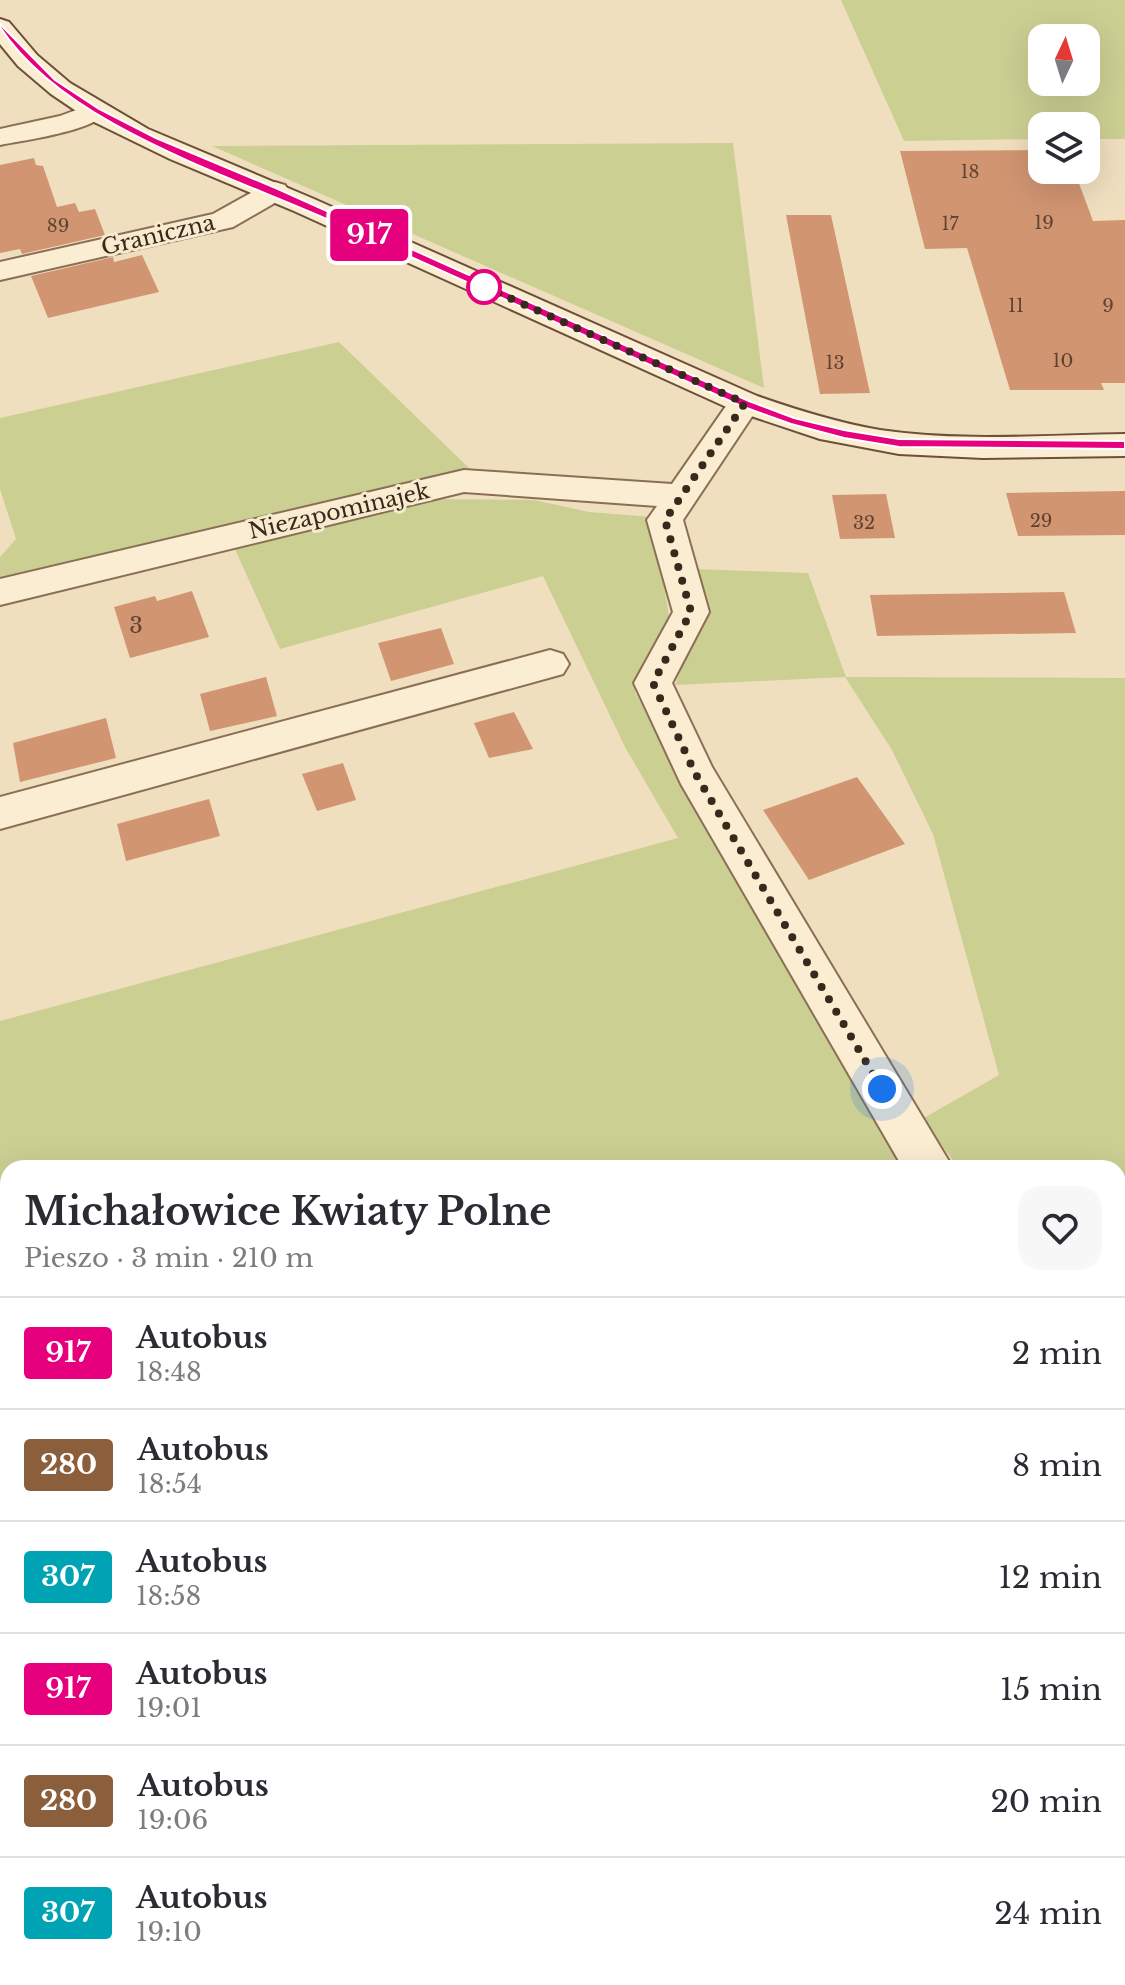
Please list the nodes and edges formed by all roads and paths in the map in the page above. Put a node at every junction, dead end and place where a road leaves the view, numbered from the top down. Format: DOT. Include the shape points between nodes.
graph roads {
  1 [pos="0,27"];
  2 [pos="95,111"];
  3 [pos="1,137"];
  4 [pos="275,191"];
  5 [pos="0,271"];
  6 [pos="745,403"];
  7 [pos="1125,445"];
  8 [pos="682,496"];
  9 [pos="0,592"];
  10 [pos="550,664"];
  11 [pos="0,813"];
  12 [pos="924,1160"];
  1 -- 2 [label="street" via="52,82"];
  2 -- 3 [label="street"];
  2 -- 4 [label="street"];
  4 -- 5 [label="street, Graniczna" via="223,221"];
  4 -- 6 [label="street"];
  6 -- 7 [label="street" via="791,421 899,443"];
  6 -- 8 [label="street"];
  8 -- 9 [label="street, Niezapominajek" via="464,481"];
  8 -- 12 [label="street" via="665,520 691,612 653,683 695,773"];
  10 -- 11 [label="street"];
}
